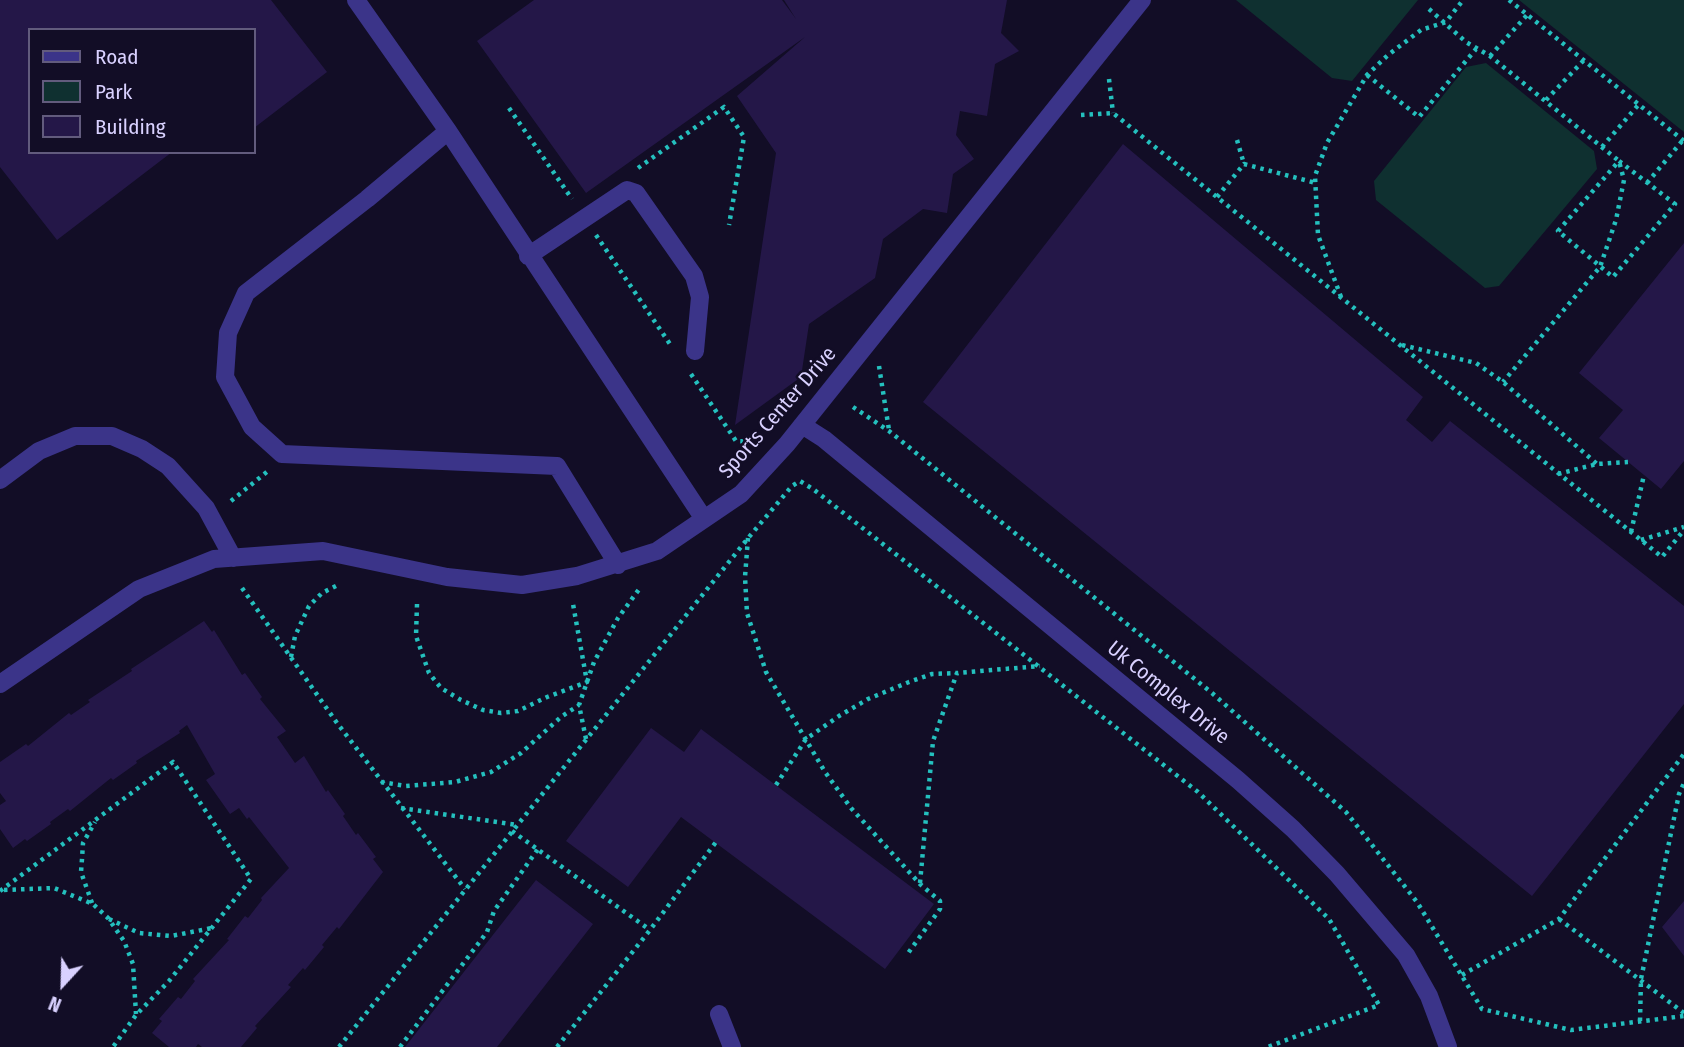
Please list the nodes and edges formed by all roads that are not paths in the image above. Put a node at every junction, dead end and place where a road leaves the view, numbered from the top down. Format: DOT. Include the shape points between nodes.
graph roads {
  1 [pos="356,0"];
  2 [pos="1143,0"];
  3 [pos="448,131"];
  4 [pos="528,257"];
  5 [pos="689,357"];
  6 [pos="802,425"];
  7 [pos="0,480"];
  8 [pos="704,519"];
  9 [pos="233,558"];
  10 [pos="618,565"];
  11 [pos="0,684"];
  12 [pos="719,1014"];
  13 [pos="732,1047"];
  14 [pos="1448,1047"];
  1 -- 3 [label="street"];
  2 -- 6 [label="street, Sports Center Drive"];
  3 -- 4 [label="street"];
  3 -- 10 [label="street" via="246,293 228,333 225,377 252,427 282,454 557,466"];
  4 -- 5 [label="street" via="627,190 636,192 694,276 700,297"];
  4 -- 8 [label="street"];
  6 -- 8 [label="street, Sports Center Drive" via="741,494"];
  6 -- 14 [label="street, Uk Complex Drive" via="1293,829 1406,955 1429,996"];
  7 -- 9 [label="street" via="39,451 75,436 112,436 168,466 206,508"];
  8 -- 10 [label="street, Sports Center Drive" via="657,551"];
  9 -- 10 [label="street, Sports Center Drive" via="323,551 447,577 522,585"];
  9 -- 11 [label="street, Sports Center Drive" via="214,559 139,589"];
  12 -- 13 [label="street"];
}
